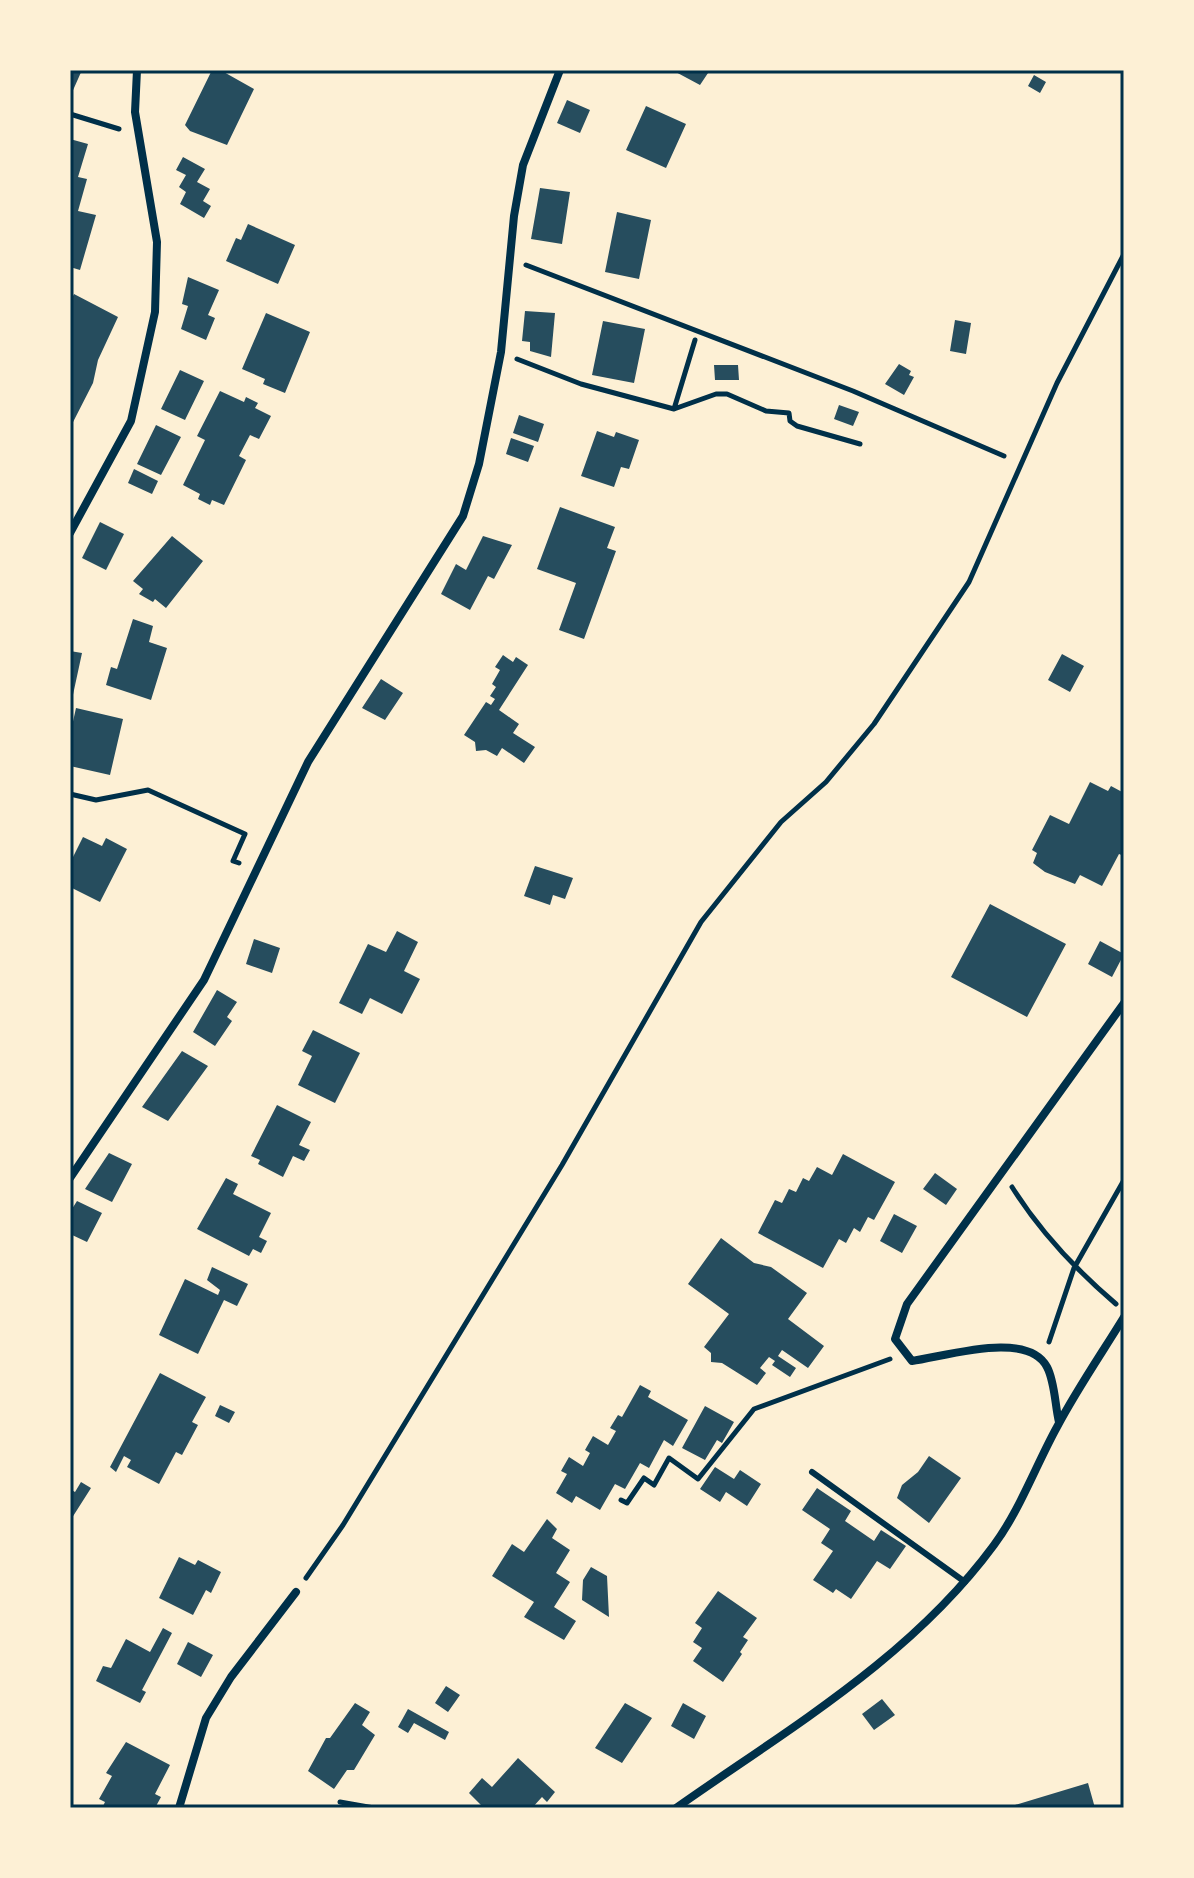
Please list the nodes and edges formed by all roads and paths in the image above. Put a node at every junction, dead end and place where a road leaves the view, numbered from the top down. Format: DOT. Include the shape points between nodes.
graph roads {
  1 [pos="137,70"];
  2 [pos="560,70"];
  3 [pos="70,114"];
  4 [pos="139,136"];
  5 [pos="1124,254"];
  6 [pos="510,261"];
  7 [pos="695,340"];
  8 [pos="501,352"];
  9 [pos="674,409"];
  10 [pos="860,444"];
  11 [pos="1004,456"];
  12 [pos="70,533"];
  13 [pos="70,794"];
  14 [pos="257,870"];
  15 [pos="1124,1003"];
  16 [pos="1002,1173"];
  17 [pos="70,1178"];
  18 [pos="1124,1180"];
  19 [pos="1074,1268"];
  20 [pos="1124,1310"];
  21 [pos="1124,1317"];
  22 [pos="906,1354"];
  23 [pos="1048,1369"];
  24 [pos="1059,1423"];
  25 [pos="812,1472"];
  26 [pos="621,1500"];
  27 [pos="965,1582"];
  28 [pos="296,1592"];
  29 [pos="340,1802"];
  30 [pos="179,1808"];
  31 [pos="374,1808"];
  32 [pos="676,1808"];
  1 -- 4 [label="street"];
  2 -- 6 [label="street" via="523,165"];
  3 -- 4 [label="path"];
  4 -- 12 [label="street" via="157,242 155,312 131,421"];
  5 -- 28 [label="path" via="1057,383 969,582 874,724 826,782 781,822 701,922 562,1165 343,1525"];
  6 -- 8 [label="street"];
  6 -- 11 [label="path" via="548,271"];
  7 -- 9 [label="path"];
  8 -- 9 [label="path" via="581,384"];
  8 -- 14 [label="street" via="463,516 308,762"];
  9 -- 10 [label="path" via="727,394 766,411 789,413 797,426"];
  13 -- 14 [label="path" via="96,800 148,790 245,834 233,861"];
  14 -- 17 [label="street" via="204,980"];
  15 -- 16 [label="street"];
  16 -- 19 [label="path"];
  16 -- 22 [label="street" via="907,1304 895,1339"];
  18 -- 19 [label="path"];
  19 -- 20 [label="path"];
  19 -- 23 [label="path" via="1049,1340"];
  21 -- 24 [label="street"];
  22 -- 23 [label="street" via="912,1361 1012,1345 1037,1353"];
  22 -- 26 [label="path" via="754,1409 698,1479 669,1458 654,1485 644,1478 627,1503"];
  23 -- 24 [label="street"];
  24 -- 27 [label="street" via="997,1542"];
  25 -- 27 [label="lane"];
  27 -- 32 [label="street" via="882,1663"];
  28 -- 30 [label="street" via="206,1718"];
  29 -- 31 [label="path"];
}
